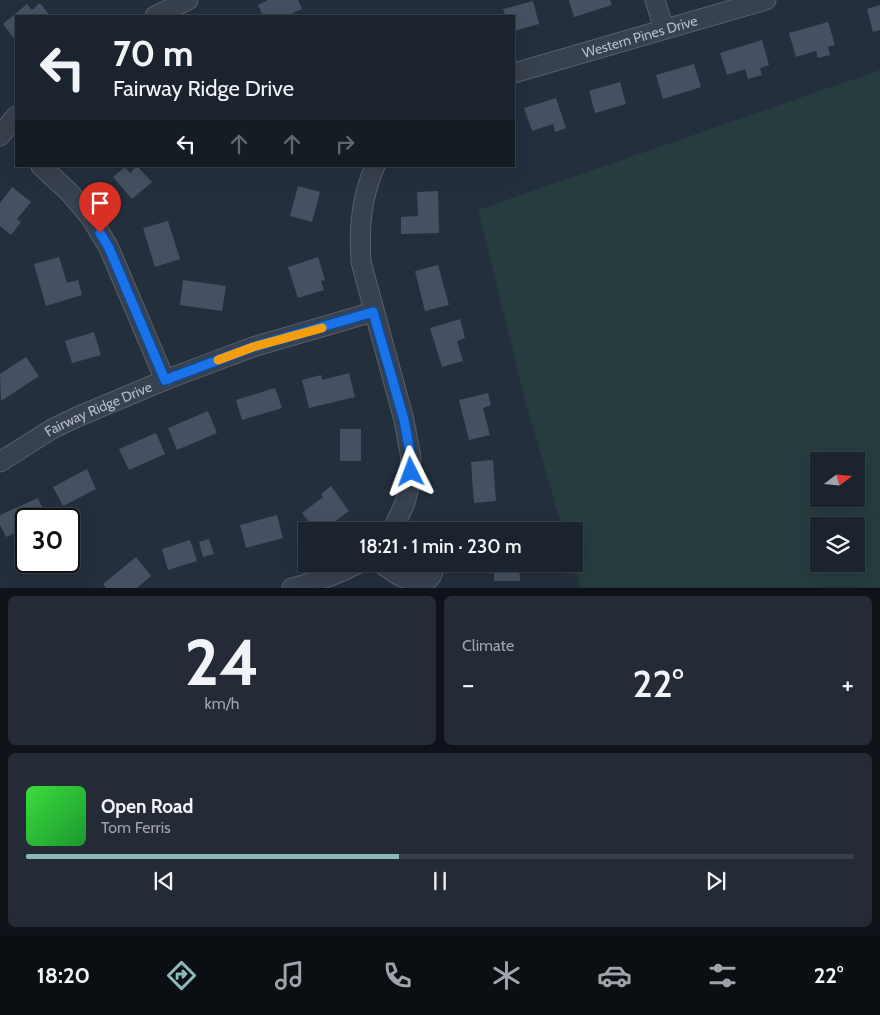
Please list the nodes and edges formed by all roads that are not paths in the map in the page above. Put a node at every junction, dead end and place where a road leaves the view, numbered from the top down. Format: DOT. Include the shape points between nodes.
graph roads {
  1 [pos="188,0"];
  2 [pos="655,0"];
  3 [pos="766,0"];
  4 [pos="157,15"];
  5 [pos="664,29"];
  6 [pos="515,73"];
  7 [pos="15,118"];
  8 [pos="7,137"];
  9 [pos="42,167"];
  10 [pos="375,167"];
  11 [pos="373,312"];
  12 [pos="165,380"];
  13 [pos="0,462"];
  14 [pos="398,522"];
  15 [pos="342,572"];
  16 [pos="393,572"];
  17 [pos="433,572"];
  18 [pos="292,588"];
  1 -- 4 [label="street"];
  2 -- 5 [label="street"];
  3 -- 5 [label="street, Western Pines Drive"];
  5 -- 6 [label="street, Western Pines Drive"];
  7 -- 8 [label="street"];
  9 -- 12 [label="street" via="86,212 109,248"];
  10 -- 11 [label="street" via="361,211 359,236 360,262"];
  11 -- 12 [label="street, Fairway Ridge Drive" via="253,347"];
  11 -- 14 [label="street" via="404,420 411,458 409,487"];
  12 -- 13 [label="street, Fairway Ridge Drive" via="77,417"];
  15 -- 18 [label="street"];
  16 -- 17 [label="street" via="407,583 416,585 429,580"];
}
